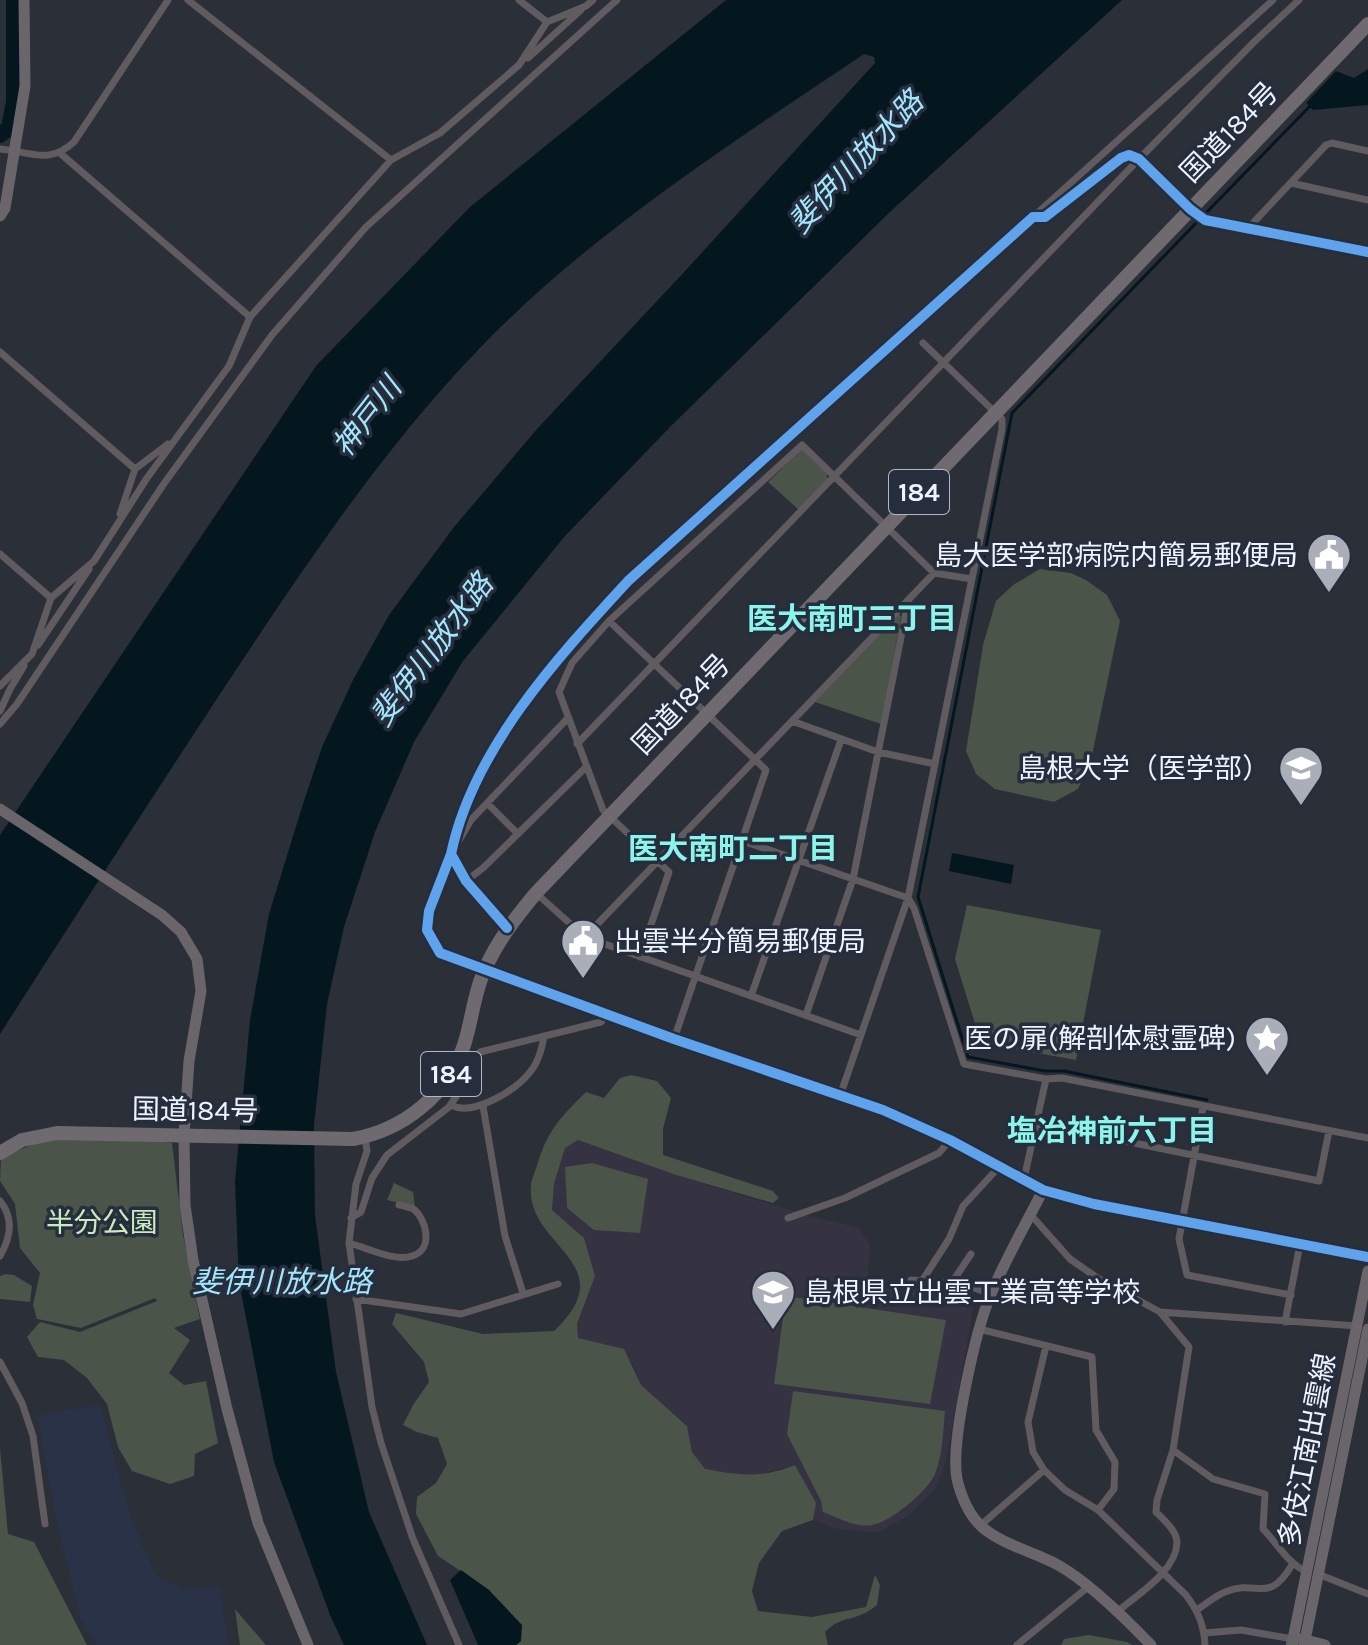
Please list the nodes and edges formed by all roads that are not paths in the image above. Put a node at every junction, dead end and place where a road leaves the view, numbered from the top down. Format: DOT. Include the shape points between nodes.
graph roads {
  1 [pos="24,0"];
  2 [pos="168,0"];
  3 [pos="188,0"];
  4 [pos="519,0"];
  5 [pos="617,0"];
  6 [pos="1273,0"];
  7 [pos="1299,0"];
  8 [pos="589,3"];
  9 [pos="547,22"];
  10 [pos="1368,24"];
  11 [pos="519,65"];
  12 [pos="0,149"];
  13 [pos="15,151"];
  14 [pos="1368,151"];
  15 [pos="61,154"];
  16 [pos="1139,159"];
  17 [pos="391,160"];
  18 [pos="1291,183"];
  19 [pos="1368,200"];
  20 [pos="1190,209"];
  21 [pos="0,216"];
  22 [pos="1033,217"];
  23 [pos="1252,229"];
  24 [pos="1368,252"];
  25 [pos="250,317"];
  26 [pos="923,343"];
  27 [pos="0,352"];
  28 [pos="944,362"];
  29 [pos="995,413"];
  30 [pos="175,439"];
  31 [pos="135,469"];
  32 [pos="834,477"];
  33 [pos="116,526"];
  34 [pos="887,527"];
  35 [pos="0,554"];
  36 [pos="94,561"];
  37 [pos="934,573"];
  38 [pos="972,579"];
  39 [pos="51,598"];
  40 [pos="904,605"];
  41 [pos="609,621"];
  42 [pos="32,654"];
  43 [pos="655,662"];
  44 [pos="0,686"];
  45 [pos="0,711"];
  46 [pos="707,715"];
  47 [pos="568,718"];
  48 [pos="792,721"];
  49 [pos="0,724"];
  50 [pos="841,740"];
  51 [pos="577,744"];
  52 [pos="878,752"];
  53 [pos="755,759"];
  54 [pos="935,764"];
  55 [pos="585,768"];
  56 [pos="487,803"];
  57 [pos="0,809"];
  58 [pos="609,816"];
  59 [pos="518,834"];
  60 [pos="743,841"];
  61 [pos="451,854"];
  62 [pos="798,860"];
  63 [pos="658,861"];
  64 [pos="853,879"];
  65 [pos="466,881"];
  66 [pos="536,893"];
  67 [pos="908,898"];
  68 [pos="507,928"];
  69 [pos="585,937"];
  70 [pos="640,957"];
  71 [pos="483,971"];
  72 [pos="696,978"];
  73 [pos="751,996"];
  74 [pos="607,1015"];
  75 [pos="806,1015"];
  76 [pos="861,1035"];
  77 [pos="544,1036"];
  78 [pos="674,1039"];
  79 [pos="1046,1079"];
  80 [pos="840,1096"];
  81 [pos="451,1105"];
  82 [pos="483,1106"];
  83 [pos="1203,1107"];
  84 [pos="1037,1123"];
  85 [pos="1329,1131"];
  86 [pos="184,1135"];
  87 [pos="359,1138"];
  88 [pos="1368,1138"];
  89 [pos="950,1140"];
  90 [pos="0,1153"];
  91 [pos="1194,1157"];
  92 [pos="999,1167"];
  93 [pos="1024,1179"];
  94 [pos="1043,1190"];
  95 [pos="0,1201"];
  96 [pos="399,1205"];
  97 [pos="1031,1215"];
  98 [pos="351,1218"];
  99 [pos="788,1218"];
  100 [pos="1182,1220"];
  101 [pos="349,1243"];
  102 [pos="1300,1244"];
  103 [pos="971,1254"];
  104 [pos="0,1256"];
  105 [pos="1368,1257"];
  106 [pos="1368,1271"];
  107 [pos="911,1280"];
  108 [pos="922,1281"];
  109 [pos="558,1284"];
  110 [pos="951,1284"];
  111 [pos="523,1293"];
  112 [pos="991,1294"];
  113 [pos="1291,1295"];
  114 [pos="356,1299"];
  115 [pos="1160,1312"];
  116 [pos="1285,1322"];
  117 [pos="1364,1327"];
  118 [pos="979,1329"];
  119 [pos="1046,1346"];
  120 [pos="0,1362"];
  121 [pos="1173,1450"];
  122 [pos="1044,1470"];
  123 [pos="1098,1510"];
  124 [pos="45,1524"];
  125 [pos="981,1525"];
  126 [pos="1292,1565"];
  127 [pos="1164,1571"];
  128 [pos="1312,1573"];
  129 [pos="1088,1587"];
  130 [pos="1368,1594"];
  131 [pos="1197,1610"];
  132 [pos="1116,1613"];
  133 [pos="1204,1633"];
  134 [pos="1299,1643"];
  135 [pos="308,1645"];
  136 [pos="459,1645"];
  137 [pos="1017,1645"];
  138 [pos="1151,1645"];
  139 [pos="1205,1645"];
  140 [pos="1325,1645"];
  1 -- 13 [label="street" via="25,86"];
  2 -- 15 [label="street"];
  3 -- 17 [label="street"];
  4 -- 9 [label="street"];
  5 -- 49 [label="street" via="366,227 272,335"];
  6 -- 22 [label="street"];
  7 -- 16 [label="street"];
  8 -- 9 [label="street"];
  8 -- 11 [label="street"];
  9 -- 11 [label="street"];
  10 -- 20 [label="highway, 国道184号 / 184"];
  11 -- 17 [label="street" via="440,133"];
  12 -- 13 [label="street"];
  13 -- 15 [label="street"];
  13 -- 21 [label="street"];
  14 -- 18 [label="street" via="1326,145"];
  15 -- 25 [label="street"];
  16 -- 20 [label="street"];
  16 -- 22 [label="street" via="1121,158 1045,217"];
  16 -- 28 [label="street"];
  17 -- 25 [label="street"];
  18 -- 19 [label="street"];
  18 -- 23 [label="street"];
  20 -- 23 [label="street" via="1205,220"];
  20 -- 29 [label="highway, 国道184号 / 184"];
  22 -- 61 [label="street" via="628,581 568,646 521,705 490,759 457,826"];
  23 -- 24 [label="street"];
  25 -- 30 [label="street" via="229,366"];
  26 -- 28 [label="street"];
  27 -- 31 [label="street"];
  28 -- 29 [label="street"];
  28 -- 32 [label="street"];
  29 -- 34 [label="highway, 国道184号 / 184"];
  29 -- 38 [label="street" via="1002,419 1002,429"];
  30 -- 31 [label="street"];
  30 -- 33 [label="street"];
  31 -- 33 [label="street"];
  32 -- 34 [label="street"];
  32 -- 41 [label="street" via="802,445"];
  32 -- 43 [label="street"];
  33 -- 36 [label="street"];
  34 -- 37 [label="street"];
  34 -- 46 [label="highway, 国道184号 / 184"];
  35 -- 39 [label="street"];
  36 -- 39 [label="street"];
  36 -- 42 [label="street"];
  37 -- 38 [label="street"];
  37 -- 40 [label="street"];
  38 -- 54 [label="street"];
  39 -- 42 [label="street"];
  40 -- 48 [label="street"];
  40 -- 52 [label="street"];
  41 -- 43 [label="street"];
  41 -- 47 [label="street" via="572,663 559,692"];
  42 -- 44 [label="street"];
  42 -- 45 [label="street"];
  43 -- 46 [label="street"];
  43 -- 51 [label="street"];
  46 -- 53 [label="street"];
  46 -- 58 [label="highway, 国道184号 / 184"];
  47 -- 51 [label="street"];
  47 -- 56 [label="street"];
  48 -- 50 [label="street"];
  48 -- 53 [label="street"];
  50 -- 52 [label="street"];
  50 -- 62 [label="street"];
  51 -- 55 [label="street"];
  52 -- 54 [label="street"];
  52 -- 64 [label="street"];
  53 -- 60 [label="street" via="766,770"];
  53 -- 63 [label="street"];
  54 -- 67 [label="street"];
  55 -- 58 [label="street"];
  55 -- 59 [label="street"];
  56 -- 59 [label="street"];
  56 -- 61 [label="street"];
  57 -- 86 [label="street" via="133,895 181,932 197,959 201,991"];
  58 -- 63 [label="street"];
  58 -- 66 [label="highway, 国道184号 / 184"];
  59 -- 65 [label="street"];
  60 -- 62 [label="street"];
  60 -- 72 [label="street"];
  61 -- 65 [label="street"];
  61 -- 71 [label="street" via="427,930 440,953"];
  62 -- 64 [label="street"];
  62 -- 73 [label="street"];
  63 -- 69 [label="street"];
  63 -- 70 [label="street" via="669,872"];
  64 -- 67 [label="street"];
  64 -- 75 [label="street"];
  65 -- 68 [label="street"];
  66 -- 68 [label="highway, 国道184号 / 184"];
  66 -- 69 [label="street"];
  67 -- 76 [label="street"];
  67 -- 79 [label="street" via="964,1064"];
  68 -- 71 [label="highway, 国道184号 / 184"];
  69 -- 70 [label="street"];
  70 -- 72 [label="street"];
  71 -- 74 [label="street"];
  71 -- 87 [label="highway, 国道184号 / 184" via="451,1076 402,1122"];
  72 -- 73 [label="street"];
  72 -- 78 [label="street"];
  73 -- 75 [label="street"];
  74 -- 77 [label="street" via="601,1022"];
  74 -- 78 [label="street"];
  75 -- 76 [label="street"];
  76 -- 80 [label="street"];
  77 -- 81 [label="street" via="480,1052"];
  77 -- 82 [label="street" via="528,1075"];
  78 -- 80 [label="street"];
  79 -- 83 [label="street"];
  79 -- 84 [label="street"];
  80 -- 89 [label="street"];
  81 -- 82 [label="street"];
  81 -- 98 [label="street" via="387,1155 372,1178 361,1212"];
  82 -- 111 [label="street" via="505,1236"];
  83 -- 85 [label="street"];
  83 -- 91 [label="street"];
  84 -- 91 [label="street"];
  84 -- 93 [label="street"];
  85 -- 88 [label="street"];
  85 -- 91 [label="street" via="1319,1181"];
  86 -- 87 [label="highway, 国道184号 / 184"];
  86 -- 90 [label="highway, 国道184号 / 184" via="57,1133 22,1140"];
  86 -- 135 [label="street" via="185,1205 193,1260 227,1409 258,1523"];
  87 -- 98 [label="street" via="367,1151"];
  89 -- 92 [label="street"];
  89 -- 99 [label="street" via="939,1153 845,1198"];
  91 -- 100 [label="street"];
  92 -- 93 [label="street"];
  92 -- 108 [label="street" via="963,1206"];
  93 -- 94 [label="street"];
  94 -- 97 [label="street"];
  94 -- 100 [label="street"];
  95 -- 104 [label="street" via="11,1224"];
  96 -- 101 [label="street" via="411,1208 423,1221 427,1234 420,1252 398,1257"];
  97 -- 112 [label="street"];
  97 -- 115 [label="street" via="1070,1259"];
  98 -- 101 [label="street"];
  100 -- 102 [label="street"];
  100 -- 113 [label="street" via="1179,1239 1187,1275"];
  101 -- 114 [label="street"];
  102 -- 105 [label="street"];
  102 -- 113 [label="street"];
  103 -- 110 [label="street"];
  106 -- 117 [label="street, 多伎江南出雲線"];
  107 -- 108 [label="street"];
  108 -- 110 [label="street"];
  109 -- 111 [label="street"];
  110 -- 112 [label="street"];
  111 -- 114 [label="street" via="461,1314"];
  112 -- 118 [label="street"];
  113 -- 116 [label="street"];
  114 -- 136 [label="street" via="381,1443 413,1539"];
  115 -- 116 [label="street"];
  115 -- 121 [label="street" via="1189,1347"];
  116 -- 117 [label="street"];
  117 -- 128 [label="street, 多伎江南出雲線"];
  118 -- 119 [label="street"];
  118 -- 125 [label="street" via="962,1413 957,1477 967,1506"];
  119 -- 122 [label="street" via="1028,1422 1033,1452"];
  119 -- 123 [label="street" via="1092,1357 1096,1430 1115,1462 1114,1489"];
  120 -- 124 [label="street" via="33,1436"];
  121 -- 126 [label="street" via="1213,1479 1265,1494 1263,1529"];
  121 -- 127 [label="street" via="1156,1512 1177,1541"];
  122 -- 123 [label="street"];
  122 -- 125 [label="street"];
  123 -- 127 [label="street"];
  125 -- 129 [label="street"];
  126 -- 128 [label="street"];
  126 -- 131 [label="street" via="1281,1584 1224,1592"];
  127 -- 131 [label="street"];
  127 -- 132 [label="street"];
  128 -- 130 [label="street"];
  128 -- 134 [label="street, 多伎江南出雲線"];
  129 -- 132 [label="street"];
  129 -- 137 [label="street"];
  131 -- 133 [label="street"];
  132 -- 138 [label="street"];
  133 -- 134 [label="street" via="1241,1630"];
  133 -- 139 [label="street"];
  134 -- 140 [label="street"];
}
